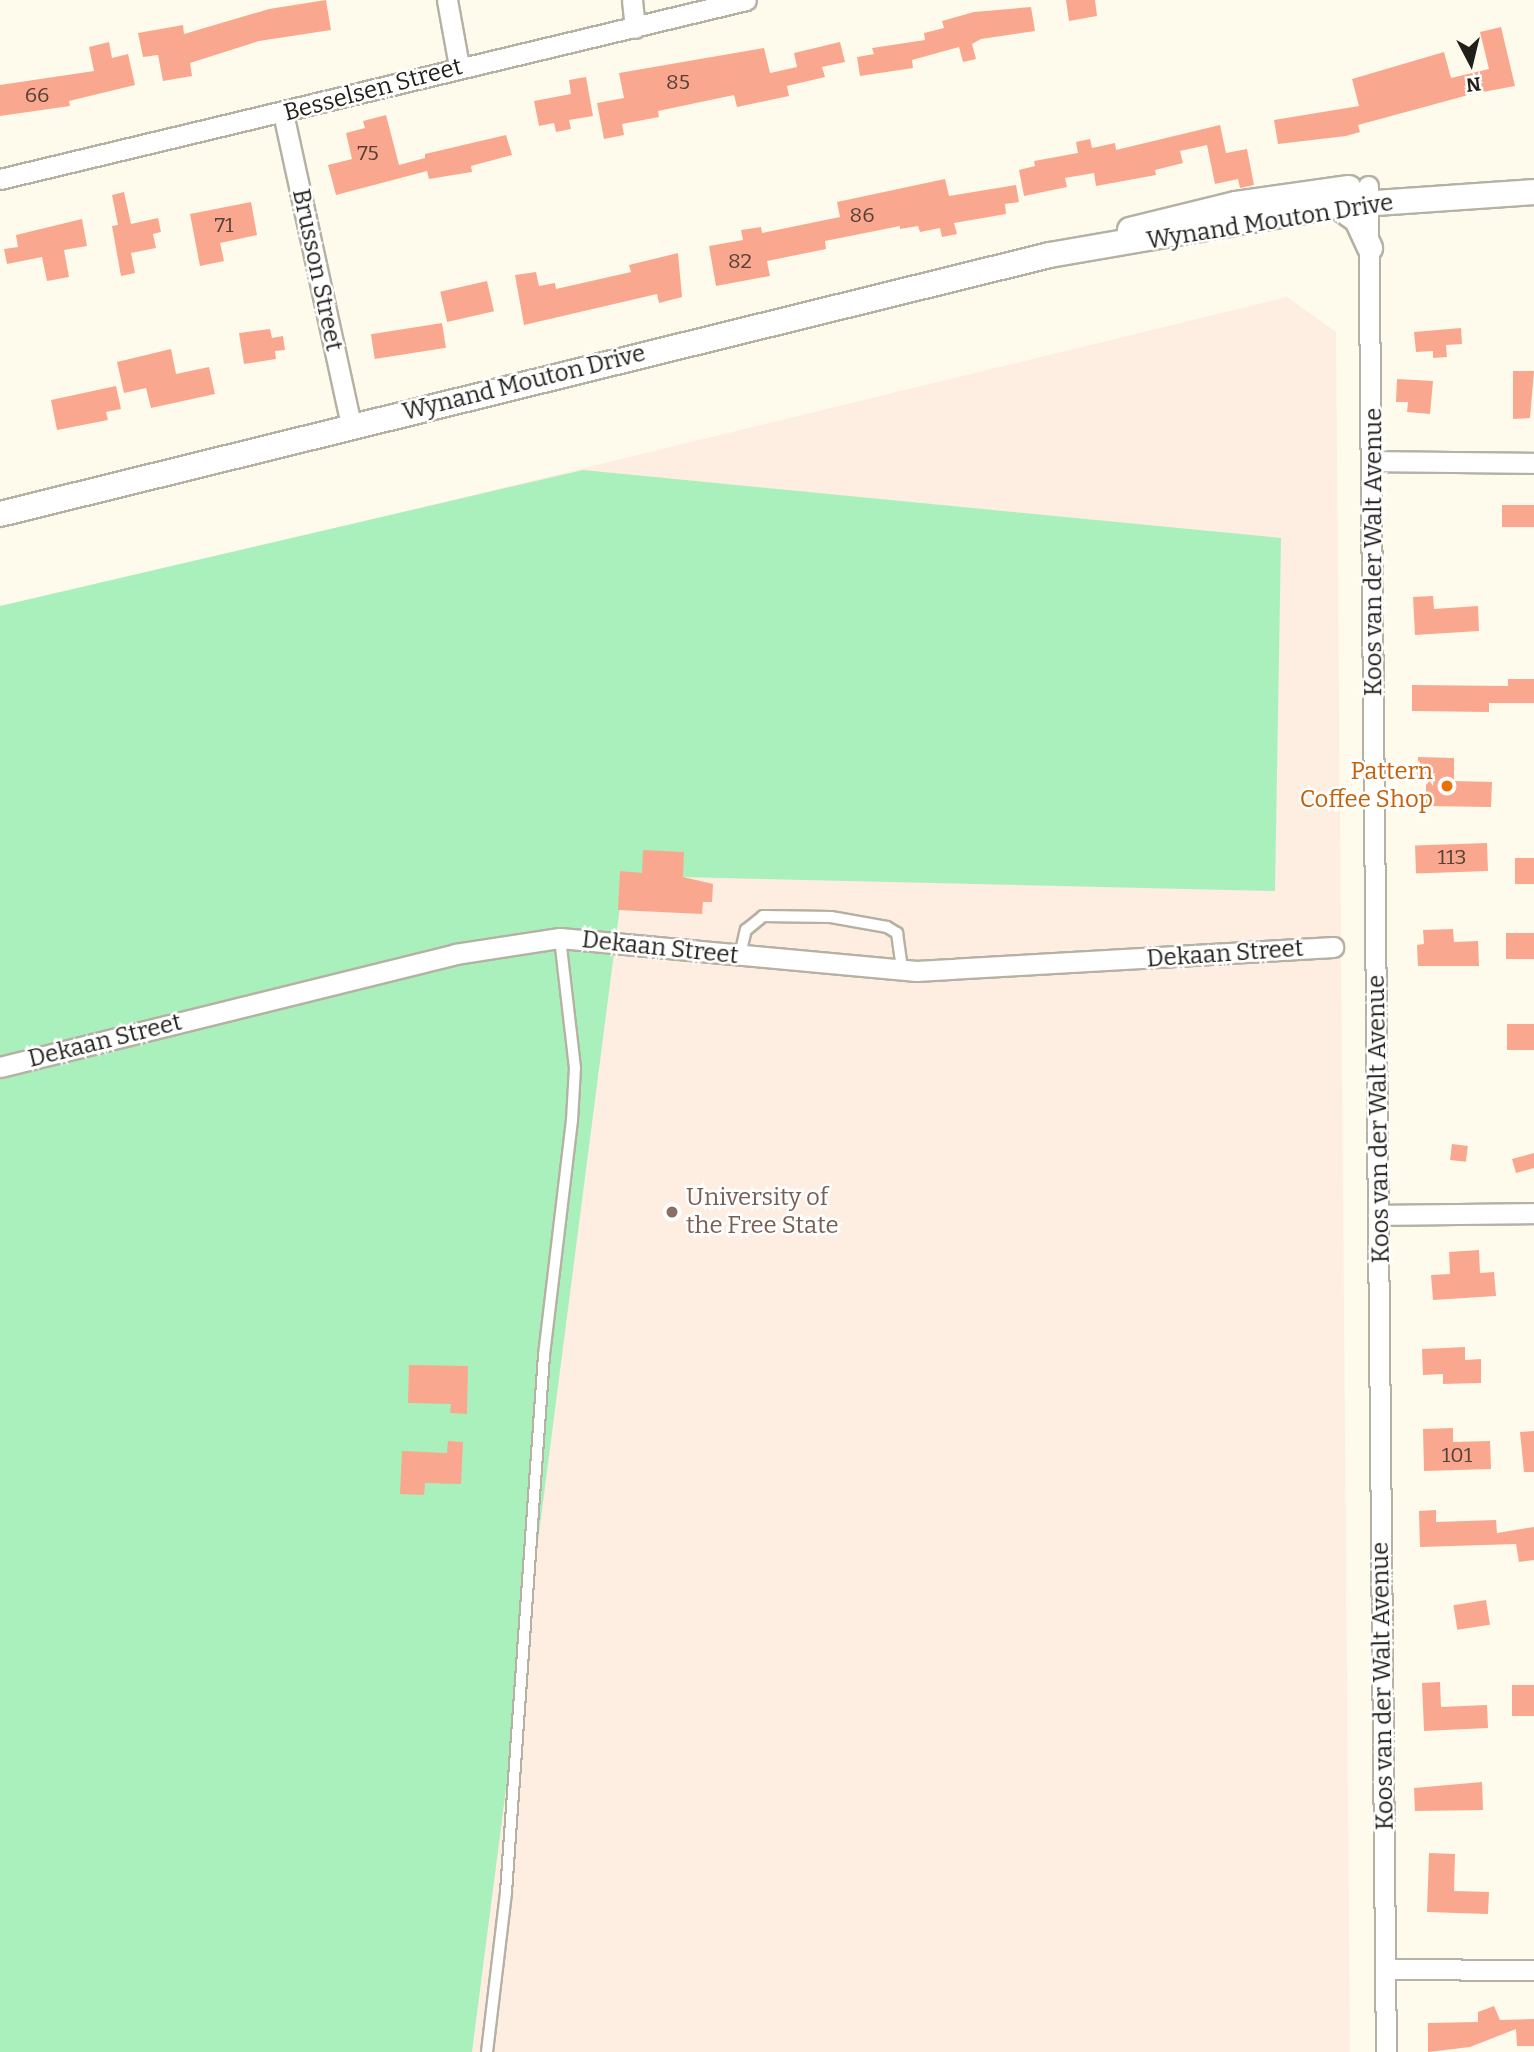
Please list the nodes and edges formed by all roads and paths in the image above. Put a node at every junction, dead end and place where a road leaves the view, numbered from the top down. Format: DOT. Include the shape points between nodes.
graph roads {
  1 [pos="447,0"];
  2 [pos="632,0"];
  3 [pos="746,0"];
  4 [pos="635,28"];
  5 [pos="459,66"];
  6 [pos="283,113"];
  7 [pos="0,179"];
  8 [pos="1534,179"];
  9 [pos="1534,192"];
  10 [pos="1369,195"];
  11 [pos="1338,206"];
  12 [pos="1244,213"];
  13 [pos="1370,248"];
  14 [pos="351,426"];
  15 [pos="1374,461"];
  16 [pos="1534,463"];
  17 [pos="0,514"];
  18 [pos="560,938"];
  19 [pos="1333,947"];
  20 [pos="739,956"];
  21 [pos="902,970"];
  22 [pos="0,1067"];
  23 [pos="1534,1213"];
  24 [pos="1381,1215"];
  25 [pos="1387,1969"];
  26 [pos="1534,1970"];
  27 [pos="487,2052"];
  28 [pos="1387,2052"];
  1 -- 5 [label="street"];
  2 -- 4 [label="street"];
  3 -- 4 [label="street, Besselsen Street"];
  4 -- 5 [label="street, Besselsen Street"];
  5 -- 6 [label="street, Besselsen Street"];
  6 -- 7 [label="street, Besselsen Street"];
  6 -- 14 [label="street, Brusson Street"];
  8 -- 10 [label="street, Wynand Mouton Drive"];
  9 -- 10 [label="street, Wynand Mouton Drive"];
  10 -- 11 [label="street, Wynand Mouton Drive"];
  10 -- 12 [label="street, Wynand Mouton Drive"];
  10 -- 13 [label="street, Koos van der Walt Avenue"];
  11 -- 12 [label="street, Wynand Mouton Drive"];
  11 -- 13 [label="street" via="1357,220"];
  12 -- 14 [label="street, Wynand Mouton Drive" via="1050,255"];
  13 -- 15 [label="street, Koos van der Walt Avenue"];
  14 -- 17 [label="street, Wynand Mouton Drive"];
  15 -- 16 [label="street"];
  15 -- 24 [label="street, Koos van der Walt Avenue"];
  18 -- 20 [label="street, Dekaan Street"];
  18 -- 22 [label="street, Dekaan Street" via="455,954"];
  18 -- 27 [label="lane" via="575,1068 572,1120 544,1355 506,1892"];
  19 -- 21 [label="street, Dekaan Street"];
  20 -- 21 [label="street, Dekaan Street"];
  20 -- 21 [label="lane" via="746,929 763,916 831,917 897,933"];
  23 -- 24 [label="street"];
  24 -- 25 [label="street, Koos van der Walt Avenue"];
  25 -- 26 [label="street"];
  25 -- 28 [label="street, Koos van der Walt Avenue"];
}
